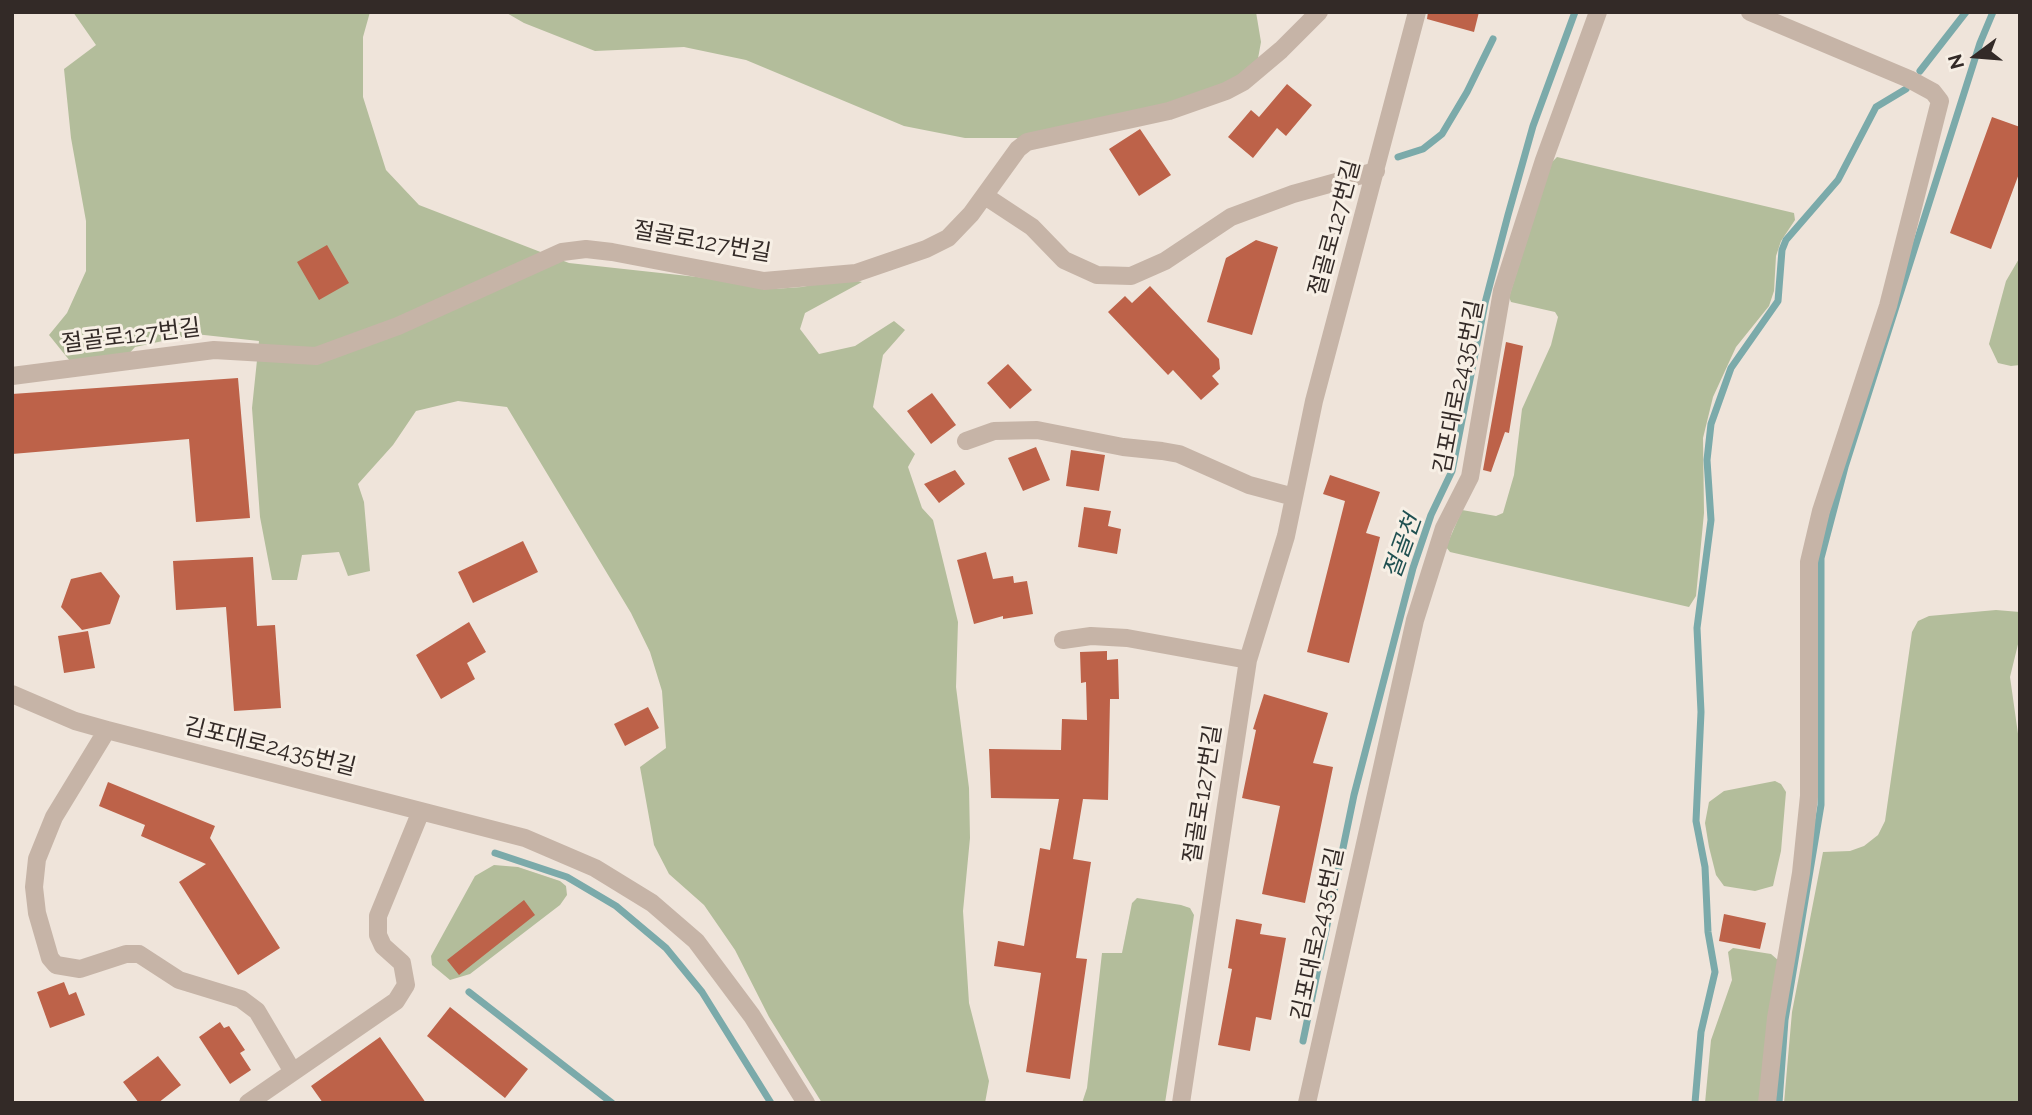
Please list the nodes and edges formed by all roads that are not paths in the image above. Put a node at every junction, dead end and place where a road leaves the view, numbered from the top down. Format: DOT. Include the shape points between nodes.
graph roads {
  1 [pos="1319,12"];
  2 [pos="1418,12"];
  3 [pos="1598,12"];
  4 [pos="1750,12"];
  5 [pos="1376,171"];
  6 [pos="985,196"];
  7 [pos="12,376"];
  8 [pos="966,441"];
  9 [pos="1294,497"];
  10 [pos="1063,640"];
  11 [pos="1248,660"];
  12 [pos="12,694"];
  13 [pos="107,730"];
  14 [pos="421,811"];
  15 [pos="293,1072"];
  16 [pos="248,1103"];
  17 [pos="806,1103"];
  18 [pos="1181,1103"];
  19 [pos="1307,1103"];
  20 [pos="1767,1103"];
  1 -- 6 [label="street, 절골로127번길" via="1282,50 1226,91 1169,111 1027,142"];
  2 -- 5 [label="street, 절골로127번길"];
  3 -- 19 [label="street, 김포대로2435번길" via="1503,291 1470,477 1444,528 1415,620"];
  4 -- 20 [label="street" via="1933,92 1940,101 1888,306 1821,510 1809,562 1809,796"];
  5 -- 6 [label="street" via="1231,217 1165,261 1131,276 1097,275 1065,260 1032,227"];
  5 -- 9 [label="street, 절골로127번길" via="1314,401"];
  6 -- 7 [label="street, 절골로127번길" via="948,238 856,273 764,281 586,249 562,252 398,326 316,356 214,350"];
  8 -- 9 [label="street" via="994,431 1037,430 1162,450 1249,485"];
  9 -- 11 [label="street, 절골로127번길"];
  10 -- 11 [label="street" via="1126,638"];
  11 -- 18 [label="street, 절골로127번길"];
  12 -- 13 [label="street, 김포대로2435번길"];
  13 -- 14 [label="street, 김포대로2435번길"];
  13 -- 15 [label="street" via="48,827 37,859 37,913 50,958 56,964 80,969 139,954 179,980 241,999 257,1011"];
  14 -- 15 [label="street" via="378,916 378,935 402,963 406,985 396,1001"];
  14 -- 17 [label="street, 김포대로2435번길" via="525,838 595,868 652,903 696,941 752,1016"];
  15 -- 16 [label="street"];
}
